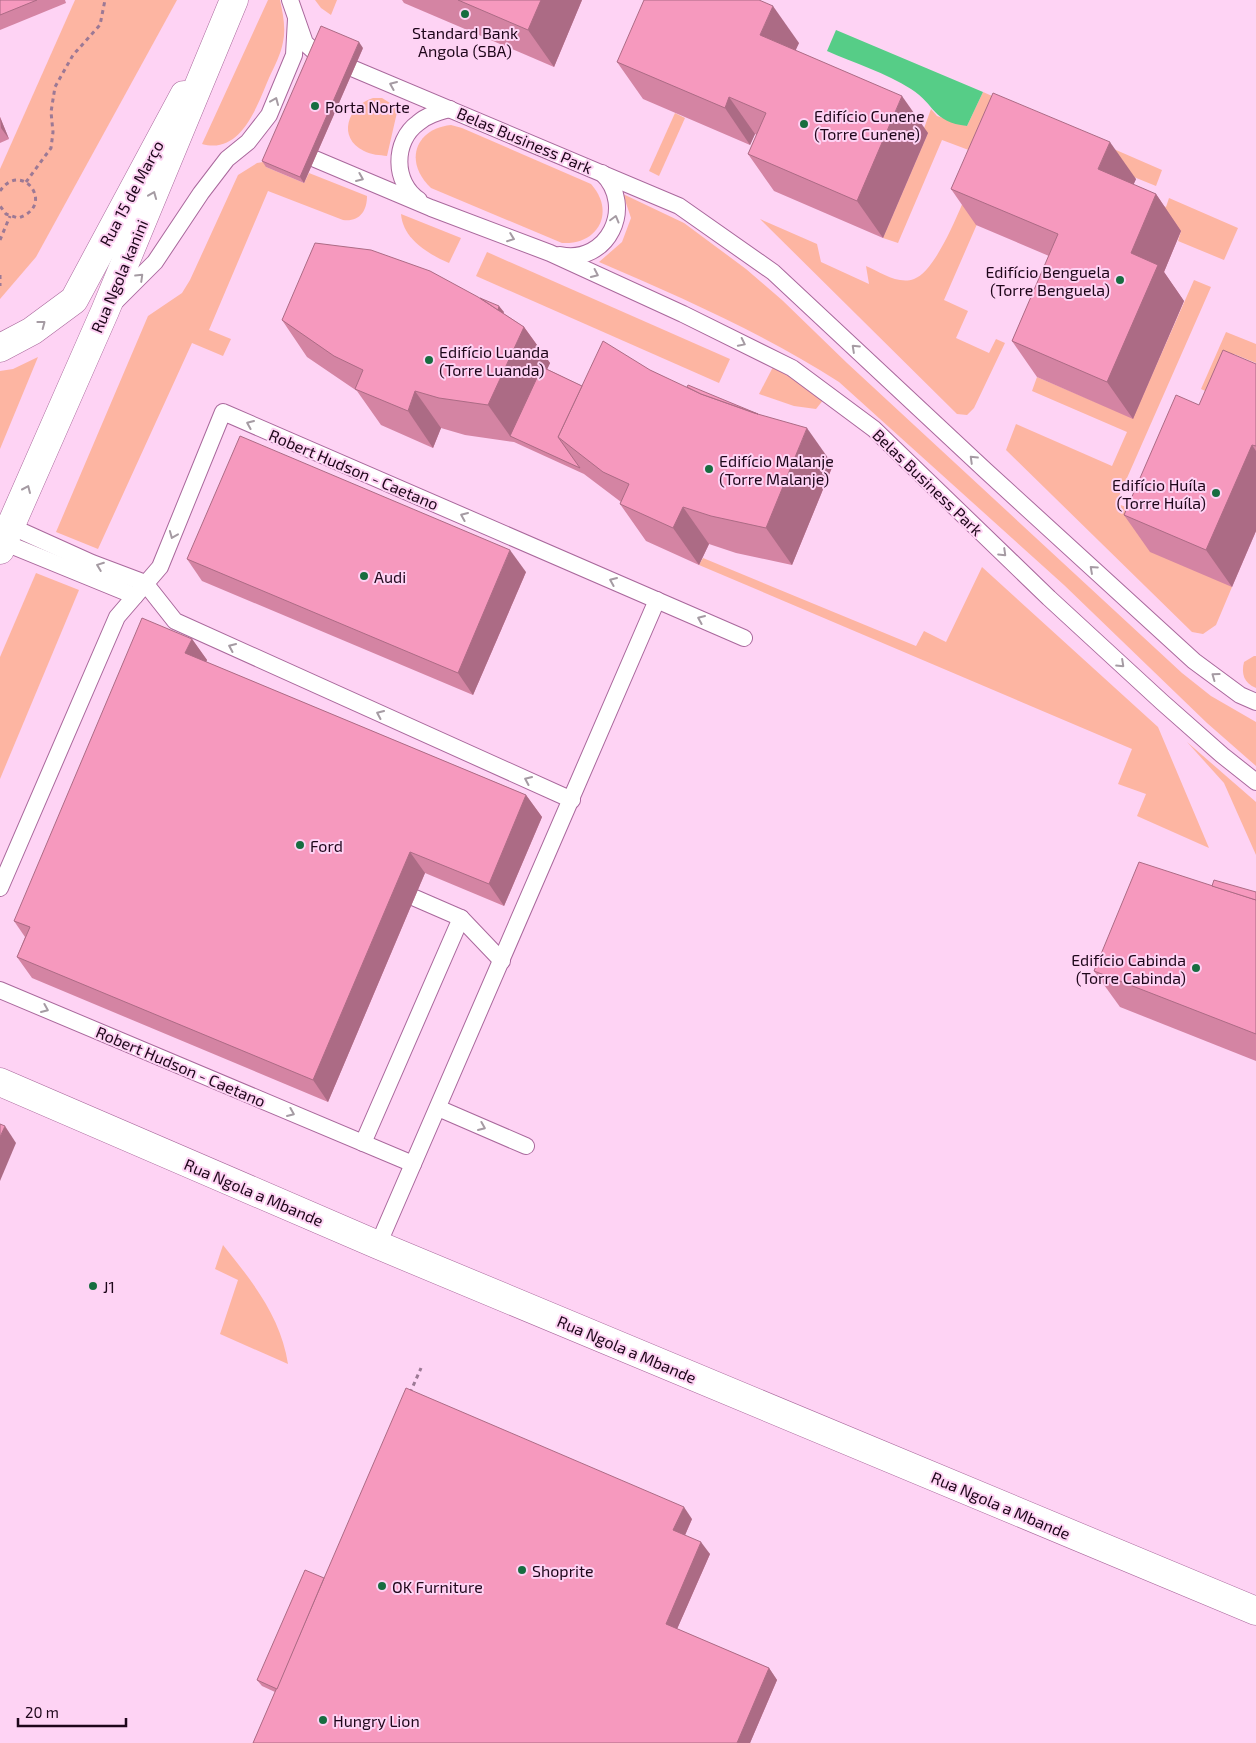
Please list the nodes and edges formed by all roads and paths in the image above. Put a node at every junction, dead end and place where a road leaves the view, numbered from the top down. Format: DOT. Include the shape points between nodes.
graph roads {
  1 [pos="105,0"];
  2 [pos="290,0"];
  3 [pos="230,3"];
  4 [pos="296,19"];
  5 [pos="316,53"];
  6 [pos="354,69"];
  7 [pos="450,109"];
  8 [pos="248,142"];
  9 [pos="270,142"];
  10 [pos="315,159"];
  11 [pos="600,171"];
  12 [pos="26,182"];
  13 [pos="0,191"];
  14 [pos="0,206"];
  15 [pos="430,208"];
  16 [pos="10,216"];
  17 [pos="0,240"];
  18 [pos="550,253"];
  19 [pos="0,275"];
  20 [pos="0,286"];
  21 [pos="105,311"];
  22 [pos="0,348"];
  23 [pos="5,539"];
  24 [pos="140,590"];
  25 [pos="657,600"];
  26 [pos="744,638"];
  27 [pos="1256,702"];
  28 [pos="1256,782"];
  29 [pos="572,800"];
  30 [pos="0,888"];
  31 [pos="415,898"];
  32 [pos="461,918"];
  33 [pos="502,961"];
  34 [pos="0,990"];
  35 [pos="0,1082"];
  36 [pos="438,1108"];
  37 [pos="363,1143"];
  38 [pos="526,1146"];
  39 [pos="413,1164"];
  40 [pos="378,1245"];
  41 [pos="421,1368"];
  42 [pos="409,1395"];
  43 [pos="1256,1611"];
  1 -- 12 [label="path" via="100,25 73,55 55,87 51,148"];
  2 -- 4 [label="lane"];
  21 -- 3 [label="street, Rua Ngola kanini, one-way"];
  22 -- 3 [label="street, Rua 15 de Março, one-way" via="32,331 74,300"];
  4 -- 5 [label="lane" via="305,43"];
  8 -- 4 [label="lane, one-way" via="269,116 294,55"];
  7 -- 6 [label="lane, Belas Business Park, one-way"];
  7 -- 11 [label="lane, Belas Business Park"];
  7 -- 15 [label="lane, Belas Business Park" via="417,123 406,136 400,153 399,169 405,185"];
  8 -- 9 [label="lane"];
  21 -- 8 [label="lane, one-way" via="155,262 227,159"];
  10 -- 15 [label="lane, Belas Business Park, one-way"];
  18 -- 11 [label="lane, Belas Business Park, one-way" via="568,257 585,254 600,245 611,232 617,216 617,199 612,183"];
  27 -- 11 [label="lane, Belas Business Park, one-way" via="1240,695 1194,661 773,272 679,206"];
  12 -- 13 [label="path" via="14,180"];
  12 -- 16 [label="path" via="36,195 34,207 24,216"];
  14 -- 16 [label="path"];
  15 -- 18 [label="lane, Belas Business Park, one-way"];
  16 -- 17 [label="path"];
  18 -- 28 [label="lane, Belas Business Park, one-way" via="792,368 834,397 874,429 1162,702"];
  19 -- 20 [label="path"];
  23 -- 21 [label="street, Rua Ngola kanini, one-way"];
  23 -- 24 [label="lane"];
  25 -- 24 [label="lane, Robert Hudson - Caetano, one-way" via="224,412 160,568"];
  29 -- 24 [label="lane, one-way" via="175,621"];
  24 -- 30 [label="lane, Robert Hudson - Caetano" via="117,616"];
  26 -- 25 [label="lane, Robert Hudson - Caetano, one-way"];
  25 -- 29 [label="lane"];
  29 -- 33 [label="lane"];
  31 -- 32 [label="lane"];
  32 -- 33 [label="lane"];
  32 -- 37 [label="lane"];
  33 -- 36 [label="lane"];
  34 -- 37 [label="lane, Robert Hudson - Caetano, one-way"];
  35 -- 40 [label="street, Rua Ngola a Mbande"];
  36 -- 38 [label="lane, one-way"];
  36 -- 39 [label="lane"];
  37 -- 39 [label="lane, Robert Hudson - Caetano"];
  39 -- 40 [label="lane"];
  40 -- 43 [label="street, Rua Ngola a Mbande"];
  41 -- 42 [label="path"];
}
